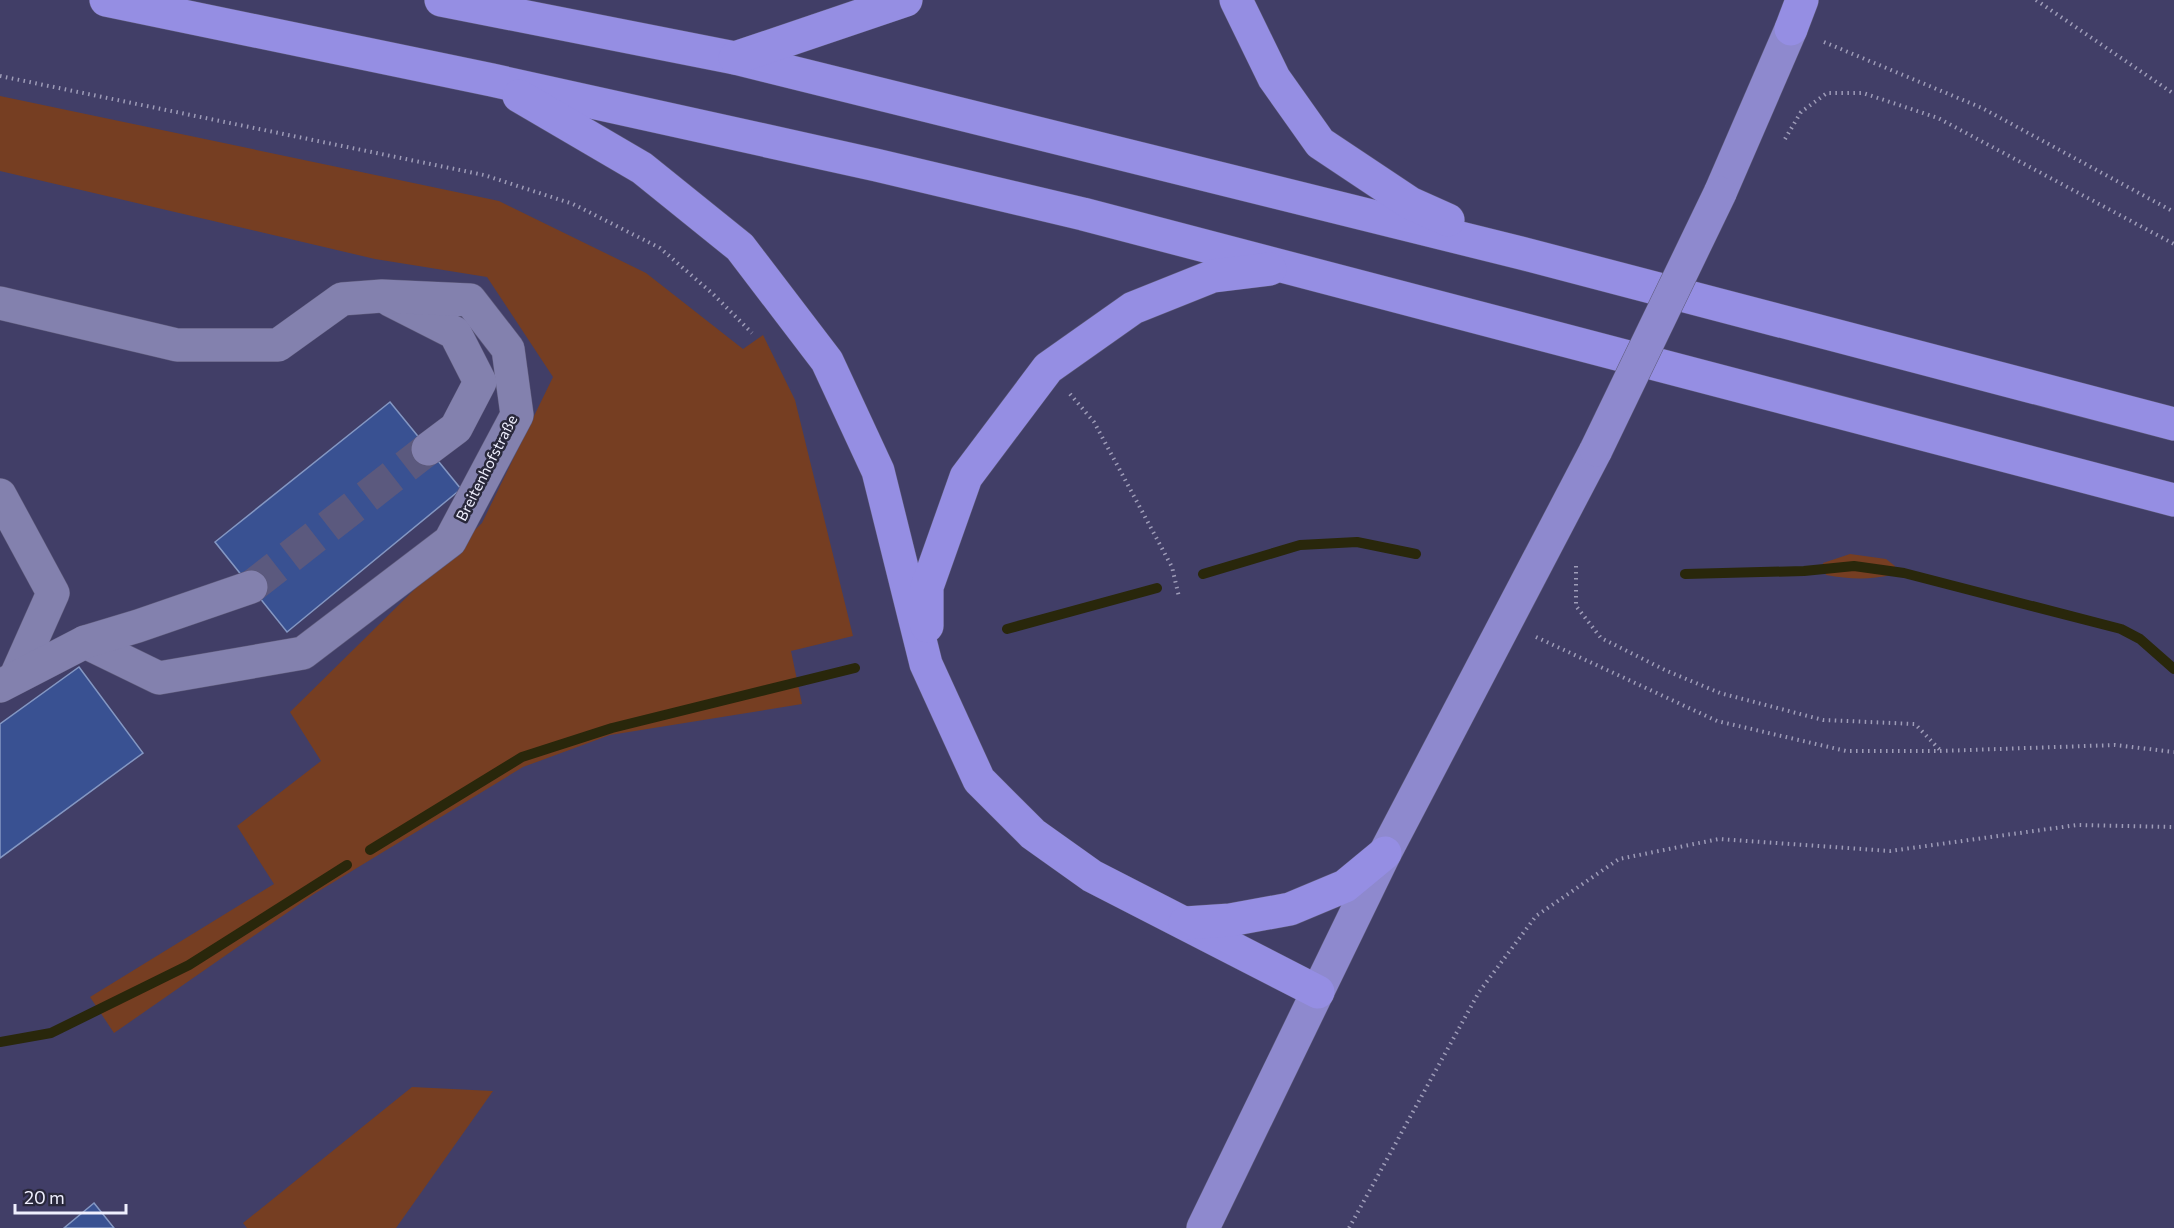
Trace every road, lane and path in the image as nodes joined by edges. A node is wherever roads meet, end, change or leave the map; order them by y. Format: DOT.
graph roads {
  1 [pos="106,0"];
  2 [pos="441,0"];
  3 [pos="906,0"];
  4 [pos="1236,0"];
  5 [pos="2036,0"];
  6 [pos="1796,14"];
  7 [pos="735,58"];
  8 [pos="0,76"];
  9 [pos="492,80"];
  10 [pos="2174,94"];
  11 [pos="1785,140"];
  12 [pos="2174,212"];
  13 [pos="2174,244"];
  14 [pos="1521,253"];
  15 [pos="1288,267"];
  16 [pos="382,296"];
  17 [pos="0,303"];
  18 [pos="752,333"];
  19 [pos="1094,422"];
  20 [pos="2174,424"];
  21 [pos="428,449"];
  22 [pos="0,495"];
  23 [pos="2174,500"];
  24 [pos="251,587"];
  25 [pos="1179,597"];
  26 [pos="1576,606"];
  27 [pos="1506,623"];
  28 [pos="85,642"];
  29 [pos="926,664"];
  30 [pos="8,681"];
  31 [pos="1940,751"];
  32 [pos="2174,752"];
  33 [pos="2174,827"];
  34 [pos="1385,853"];
  35 [pos="1183,923"];
  36 [pos="1317,992"];
  37 [pos="1203,1228"];
  38 [pos="1349,1228"];
  1 -- 9 [label="highway"];
  2 -- 7 [label="highway"];
  3 -- 7 [label="highway"];
  4 -- 14 [label="highway"];
  5 -- 10 [label="path"];
  6 -- 12 [label="path"];
  6 -- 27 [label="main road, bridge"];
  7 -- 14 [label="highway"];
  8 -- 18 [label="path"];
  9 -- 15 [label="highway"];
  9 -- 29 [label="highway"];
  11 -- 13 [label="path"];
  14 -- 20 [label="highway"];
  15 -- 23 [label="highway"];
  15 -- 29 [label="highway"];
  16 -- 17 [label="lane, Breitenhofstraße"];
  16 -- 21 [label="lane"];
  16 -- 28 [label="lane, Breitenhofstraße"];
  19 -- 25 [label="path"];
  22 -- 30 [label="lane"];
  24 -- 28 [label="lane"];
  26 -- 31 [label="path"];
  27 -- 31 [label="path"];
  27 -- 34 [label="main road"];
  28 -- 30 [label="lane"];
  29 -- 35 [label="highway"];
  31 -- 32 [label="path"];
  33 -- 38 [label="path"];
  34 -- 35 [label="highway"];
  34 -- 36 [label="main road"];
  35 -- 36 [label="highway"];
  36 -- 37 [label="main road"];
}
